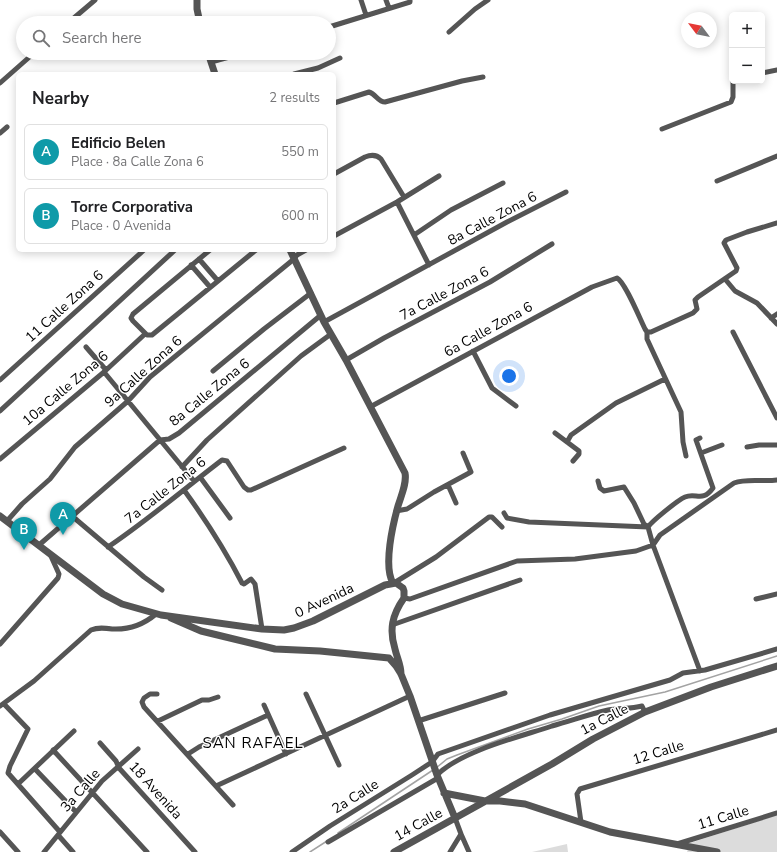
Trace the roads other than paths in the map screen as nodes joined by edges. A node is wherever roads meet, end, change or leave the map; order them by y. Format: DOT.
graph roads {
  1 [pos="95,0"];
  2 [pos="361,0"];
  3 [pos="386,0"];
  4 [pos="410,0"];
  5 [pos="488,0"];
  6 [pos="195,1"];
  7 [pos="389,8"];
  8 [pos="366,15"];
  9 [pos="76,16"];
  10 [pos="198,16"];
  11 [pos="336,25"];
  12 [pos="449,32"];
  13 [pos="340,58"];
  14 [pos="26,60"];
  15 [pos="218,60"];
  16 [pos="336,60"];
  17 [pos="336,60"];
  18 [pos="211,62"];
  19 [pos="777,70"];
  20 [pos="214,72"];
  21 [pos="302,72"];
  22 [pos="765,72"];
  23 [pos="483,77"];
  24 [pos="0,83"];
  25 [pos="733,84"];
  26 [pos="336,102"];
  27 [pos="7,127"];
  28 [pos="662,128"];
  29 [pos="0,133"];
  30 [pos="777,156"];
  31 [pos="336,173"];
  32 [pos="439,176"];
  33 [pos="717,181"];
  34 [pos="503,183"];
  35 [pos="566,192"];
  36 [pos="404,197"];
  37 [pos="397,202"];
  38 [pos="777,223"];
  39 [pos="336,235"];
  40 [pos="414,235"];
  41 [pos="552,244"];
  42 [pos="142,252"];
  43 [pos="173,252"];
  44 [pos="208,252"];
  45 [pos="254,252"];
  46 [pos="291,252"];
  47 [pos="302,252"];
  48 [pos="199,259"];
  49 [pos="294,259"];
  50 [pos="191,265"];
  51 [pos="429,265"];
  52 [pos="725,279"];
  53 [pos="218,281"];
  54 [pos="210,287"];
  55 [pos="311,293"];
  56 [pos="777,314"];
  57 [pos="322,318"];
  58 [pos="771,318"];
  59 [pos="777,324"];
  60 [pos="648,332"];
  61 [pos="733,332"];
  62 [pos="331,334"];
  63 [pos="147,335"];
  64 [pos="86,347"];
  65 [pos="473,351"];
  66 [pos="346,360"];
  67 [pos="105,371"];
  68 [pos="213,371"];
  69 [pos="665,379"];
  70 [pos="0,380"];
  71 [pos="128,401"];
  72 [pos="516,406"];
  73 [pos="370,407"];
  74 [pos="0,411"];
  75 [pos="777,418"];
  76 [pos="555,433"];
  77 [pos="700,438"];
  78 [pos="160,440"];
  79 [pos="567,442"];
  80 [pos="722,445"];
  81 [pos="777,445"];
  82 [pos="747,447"];
  83 [pos="344,448"];
  84 [pos="463,452"];
  85 [pos="701,453"];
  86 [pos="686,456"];
  87 [pos="0,459"];
  88 [pos="572,461"];
  89 [pos="182,467"];
  90 [pos="200,477"];
  91 [pos="777,480"];
  92 [pos="194,481"];
  93 [pos="598,481"];
  94 [pos="448,485"];
  95 [pos="184,490"];
  96 [pos="456,503"];
  97 [pos="396,511"];
  98 [pos="504,513"];
  99 [pos="0,516"];
  100 [pos="72,516"];
  101 [pos="230,518"];
  102 [pos="7,521"];
  103 [pos="502,527"];
  104 [pos="648,527"];
  105 [pos="39,545"];
  106 [pos="653,545"];
  107 [pos="108,547"];
  108 [pos="50,554"];
  109 [pos="520,580"];
  110 [pos="393,583"];
  111 [pos="162,590"];
  112 [pos="777,594"];
  113 [pos="404,598"];
  114 [pos="756,599"];
  115 [pos="159,615"];
  116 [pos="392,625"];
  117 [pos="262,629"];
  118 [pos="0,644"];
  119 [pos="777,649"];
  120 [pos="777,666"];
  121 [pos="700,670"];
  122 [pos="401,674"];
  123 [pos="505,693"];
  124 [pos="157,694"];
  125 [pos="306,694"];
  126 [pos="410,696"];
  127 [pos="218,697"];
  128 [pos="2,705"];
  129 [pos="264,705"];
  130 [pos="645,712"];
  131 [pos="268,715"];
  132 [pos="158,721"];
  133 [pos="418,721"];
  134 [pos="777,730"];
  135 [pos="74,731"];
  136 [pos="325,736"];
  137 [pos="100,743"];
  138 [pos="138,748"];
  139 [pos="53,750"];
  140 [pos="188,754"];
  141 [pos="286,754"];
  142 [pos="432,762"];
  143 [pos="339,765"];
  144 [pos="119,767"];
  145 [pos="35,769"];
  146 [pos="437,775"];
  147 [pos="18,784"];
  148 [pos="216,786"];
  149 [pos="444,793"];
  150 [pos="92,794"];
  151 [pos="485,801"];
  152 [pos="233,805"];
  153 [pos="76,812"];
  154 [pos="777,813"];
  155 [pos="455,818"];
  156 [pos="581,822"];
  157 [pos="0,832"];
  158 [pos="59,833"];
  159 [pos="461,834"];
  160 [pos="328,842"];
  161 [pos="676,844"];
  162 [pos="18,852"];
  163 [pos="44,852"];
  164 [pos="73,852"];
  165 [pos="147,852"];
  166 [pos="195,852"];
  167 [pos="292,852"];
  168 [pos="394,852"];
  169 [pos="450,852"];
  170 [pos="468,852"];
  171 [pos="717,852"];
  1 -- 9 [label="street"];
  2 -- 8 [label="street"];
  3 -- 7 [label="street"];
  4 -- 7 [label="street"];
  5 -- 12 [label="street"];
  6 -- 10 [label="street"];
  7 -- 8 [label="street"];
  8 -- 11 [label="street"];
  13 -- 16 [label="street"];
  14 -- 24 [label="street"];
  15 -- 18 [label="street"];
  17 -- 21 [label="street"];
  18 -- 20 [label="street"];
  19 -- 22 [label="street"];
  23 -- 26 [label="street"];
  25 -- 28 [label="street"];
  27 -- 29 [label="street"];
  30 -- 33 [label="street"];
  31 -- 36 [label="street"];
  32 -- 36 [label="street"];
  34 -- 40 [label="street"];
  35 -- 51 [label="street, 8a Calle Zona 6"];
  36 -- 37 [label="street"];
  37 -- 39 [label="street"];
  37 -- 40 [label="street"];
  38 -- 52 [label="street"];
  40 -- 51 [label="street"];
  41 -- 66 [label="street, 7a Calle Zona 6"];
  42 -- 70 [label="street, 11 Calle Zona 6"];
  43 -- 74 [label="street"];
  44 -- 48 [label="street"];
  45 -- 53 [label="street, 10a Calle Zona 6"];
  46 -- 49 [label="street"];
  47 -- 49 [label="street, 9a Calle Zona 6"];
  48 -- 50 [label="street"];
  48 -- 53 [label="street"];
  49 -- 55 [label="street"];
  49 -- 71 [label="street, 9a Calle Zona 6"];
  50 -- 54 [label="street"];
  50 -- 63 [label="street"];
  51 -- 57 [label="street, 8a Calle Zona 6"];
  52 -- 58 [label="street"];
  52 -- 60 [label="street"];
  53 -- 54 [label="street, 10a Calle Zona 6"];
  54 -- 63 [label="street, 10a Calle Zona 6"];
  55 -- 57 [label="street"];
  55 -- 68 [label="street"];
  56 -- 58 [label="street"];
  57 -- 62 [label="street"];
  57 -- 78 [label="street, 8a Calle Zona 6"];
  58 -- 59 [label="street"];
  60 -- 65 [label="street, 6a Calle Zona 6"];
  60 -- 69 [label="street"];
  61 -- 75 [label="street"];
  62 -- 66 [label="street"];
  62 -- 89 [label="street"];
  63 -- 67 [label="street, 10a Calle Zona 6"];
  64 -- 67 [label="street"];
  65 -- 72 [label="street"];
  65 -- 73 [label="street, 6a Calle Zona 6"];
  66 -- 73 [label="street"];
  67 -- 71 [label="street"];
  67 -- 87 [label="street, 10a Calle Zona 6"];
  69 -- 79 [label="street"];
  69 -- 86 [label="street"];
  71 -- 78 [label="street"];
  71 -- 102 [label="street, 9a Calle Zona 6"];
  73 -- 97 [label="street"];
  76 -- 79 [label="street"];
  77 -- 85 [label="street"];
  78 -- 89 [label="street"];
  78 -- 100 [label="street, 8a Calle Zona 6"];
  79 -- 88 [label="street"];
  80 -- 85 [label="street"];
  81 -- 82 [label="street"];
  83 -- 90 [label="street, 7a Calle Zona 6"];
  84 -- 94 [label="street"];
  85 -- 104 [label="street"];
  89 -- 92 [label="street"];
  90 -- 92 [label="street, 7a Calle Zona 6"];
  90 -- 101 [label="street"];
  91 -- 106 [label="street"];
  92 -- 95 [label="street, 7a Calle Zona 6"];
  93 -- 104 [label="street"];
  94 -- 96 [label="street"];
  94 -- 97 [label="street"];
  95 -- 107 [label="street, 7a Calle Zona 6"];
  95 -- 117 [label="street"];
  97 -- 110 [label="street"];
  98 -- 104 [label="street"];
  99 -- 102 [label="street, 0 Avenida"];
  100 -- 105 [label="street, 8a Calle Zona 6"];
  100 -- 107 [label="street"];
  102 -- 105 [label="street, 0 Avenida"];
  103 -- 110 [label="street"];
  104 -- 106 [label="street"];
  105 -- 108 [label="street, 0 Avenida"];
  106 -- 113 [label="street"];
  106 -- 121 [label="street"];
  107 -- 111 [label="street"];
  108 -- 115 [label="street, 0 Avenida"];
  108 -- 118 [label="street"];
  109 -- 116 [label="street"];
  110 -- 113 [label="street"];
  110 -- 117 [label="street, 0 Avenida"];
  112 -- 114 [label="street"];
  113 -- 116 [label="street, 0 Avenida"];
  115 -- 117 [label="street, 0 Avenida"];
  115 -- 122 [label="street, 0 Avenida"];
  115 -- 128 [label="street"];
  116 -- 122 [label="street, 0 Avenida"];
  119 -- 121 [label="street, 2a Calle"];
  120 -- 130 [label="street, 1a Calle"];
  121 -- 142 [label="street, 2a Calle"];
  122 -- 126 [label="street, 0 Avenida"];
  123 -- 133 [label="street"];
  124 -- 132 [label="street"];
  125 -- 136 [label="street"];
  126 -- 133 [label="street, 0 Avenida"];
  126 -- 136 [label="street"];
  127 -- 132 [label="street"];
  128 -- 147 [label="street"];
  129 -- 131 [label="street"];
  130 -- 146 [label="street"];
  130 -- 151 [label="street, 1a Calle"];
  131 -- 140 [label="street"];
  131 -- 141 [label="street"];
  132 -- 140 [label="street"];
  133 -- 142 [label="street, 0 Avenida"];
  134 -- 156 [label="street, 12 Calle"];
  135 -- 139 [label="street"];
  136 -- 141 [label="street"];
  136 -- 143 [label="street"];
  137 -- 144 [label="street, 18 Avenida"];
  138 -- 144 [label="street, 3a Calle"];
  139 -- 145 [label="street"];
  139 -- 150 [label="street"];
  140 -- 148 [label="street"];
  141 -- 148 [label="street"];
  142 -- 146 [label="street, 0 Avenida"];
  142 -- 167 [label="street, 2a Calle"];
  144 -- 150 [label="street, 3a Calle"];
  144 -- 166 [label="street, 18 Avenida"];
  145 -- 147 [label="street"];
  145 -- 153 [label="street"];
  146 -- 149 [label="street, 0 Avenida"];
  146 -- 160 [label="street"];
  147 -- 158 [label="street"];
  148 -- 152 [label="street"];
  149 -- 151 [label="street"];
  149 -- 155 [label="street, 0 Avenida"];
  150 -- 153 [label="street, 3a Calle"];
  150 -- 165 [label="street"];
  151 -- 155 [label="street, 1a Calle"];
  151 -- 156 [label="street"];
  153 -- 158 [label="street, 3a Calle"];
  154 -- 161 [label="street, 11 Calle"];
  155 -- 159 [label="street"];
  155 -- 168 [label="street, 14 Calle"];
  156 -- 161 [label="street"];
  157 -- 162 [label="street"];
  158 -- 163 [label="street, 3a Calle"];
  158 -- 164 [label="street"];
  159 -- 169 [label="street"];
  159 -- 170 [label="street"];
  161 -- 171 [label="street"];
}
